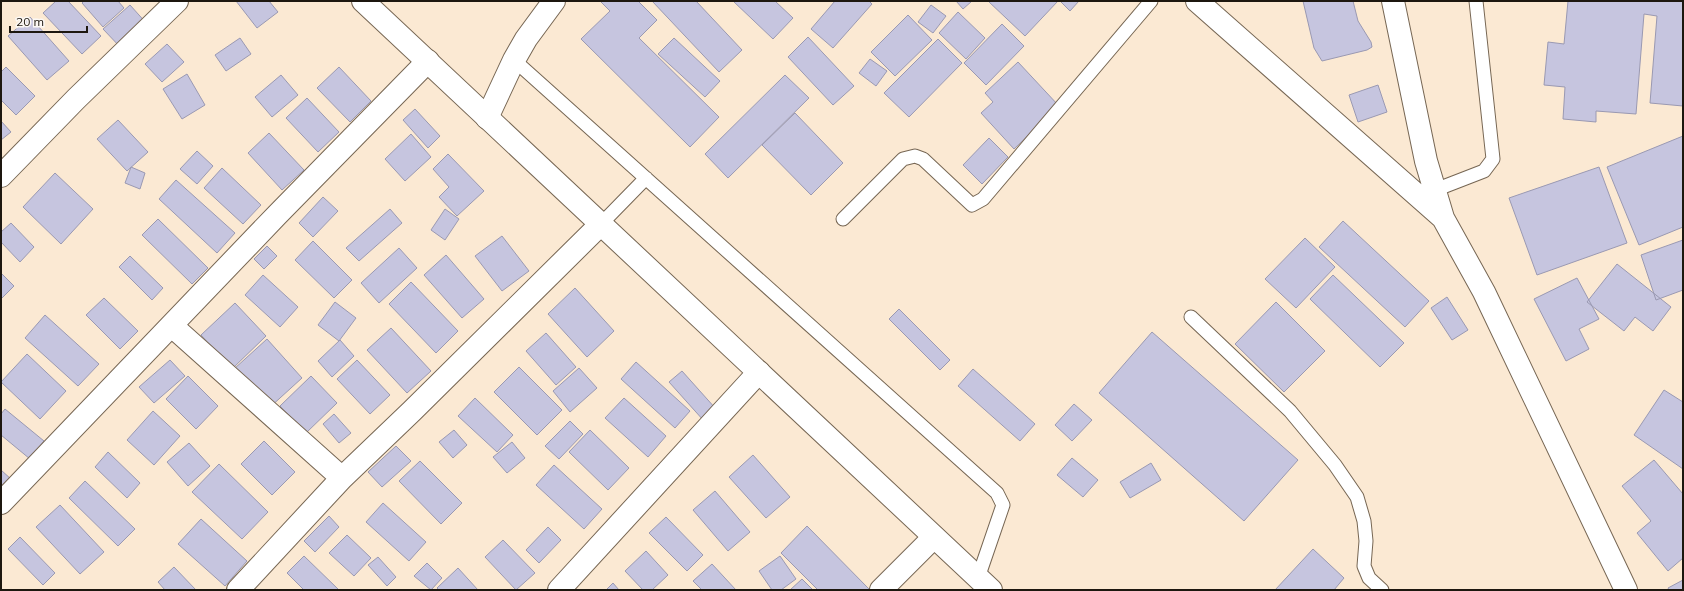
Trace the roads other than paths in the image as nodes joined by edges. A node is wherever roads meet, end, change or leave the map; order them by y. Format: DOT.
graph roads {
  1 [pos="177,1"];
  2 [pos="364,1"];
  3 [pos="554,1"];
  4 [pos="1151,1"];
  5 [pos="1197,1"];
  6 [pos="1393,1"];
  7 [pos="1476,1"];
  8 [pos="514,60"];
  9 [pos="428,61"];
  10 [pos="487,118"];
  11 [pos="1,176"];
  12 [pos="646,178"];
  13 [pos="1435,190"];
  14 [pos="1443,218"];
  15 [pos="843,219"];
  16 [pos="602,223"];
  17 [pos="1191,317"];
  18 [pos="172,326"];
  19 [pos="760,372"];
  20 [pos="342,478"];
  21 [pos="1,503"];
  22 [pos="934,537"];
  23 [pos="984,584"];
  24 [pos="238,590"];
  25 [pos="559,590"];
  26 [pos="881,590"];
  27 [pos="1382,590"];
  28 [pos="1626,590"];
  1 -- 11 [label="street"];
  2 -- 9 [label="street"];
  3 -- 8 [label="street"];
  4 -- 15 [label="lane"];
  5 -- 14 [label="street"];
  6 -- 13 [label="street"];
  7 -- 13 [label="lane"];
  8 -- 10 [label="street"];
  8 -- 12 [label="lane"];
  9 -- 10 [label="street"];
  9 -- 18 [label="street"];
  10 -- 16 [label="street"];
  12 -- 16 [label="lane"];
  12 -- 23 [label="lane"];
  13 -- 14 [label="street"];
  14 -- 28 [label="street"];
  16 -- 19 [label="street"];
  16 -- 20 [label="street"];
  17 -- 27 [label="lane"];
  18 -- 20 [label="street"];
  18 -- 21 [label="street"];
  19 -- 22 [label="street"];
  19 -- 25 [label="street"];
  20 -- 24 [label="street"];
  22 -- 23 [label="street"];
  22 -- 26 [label="street"];
}
